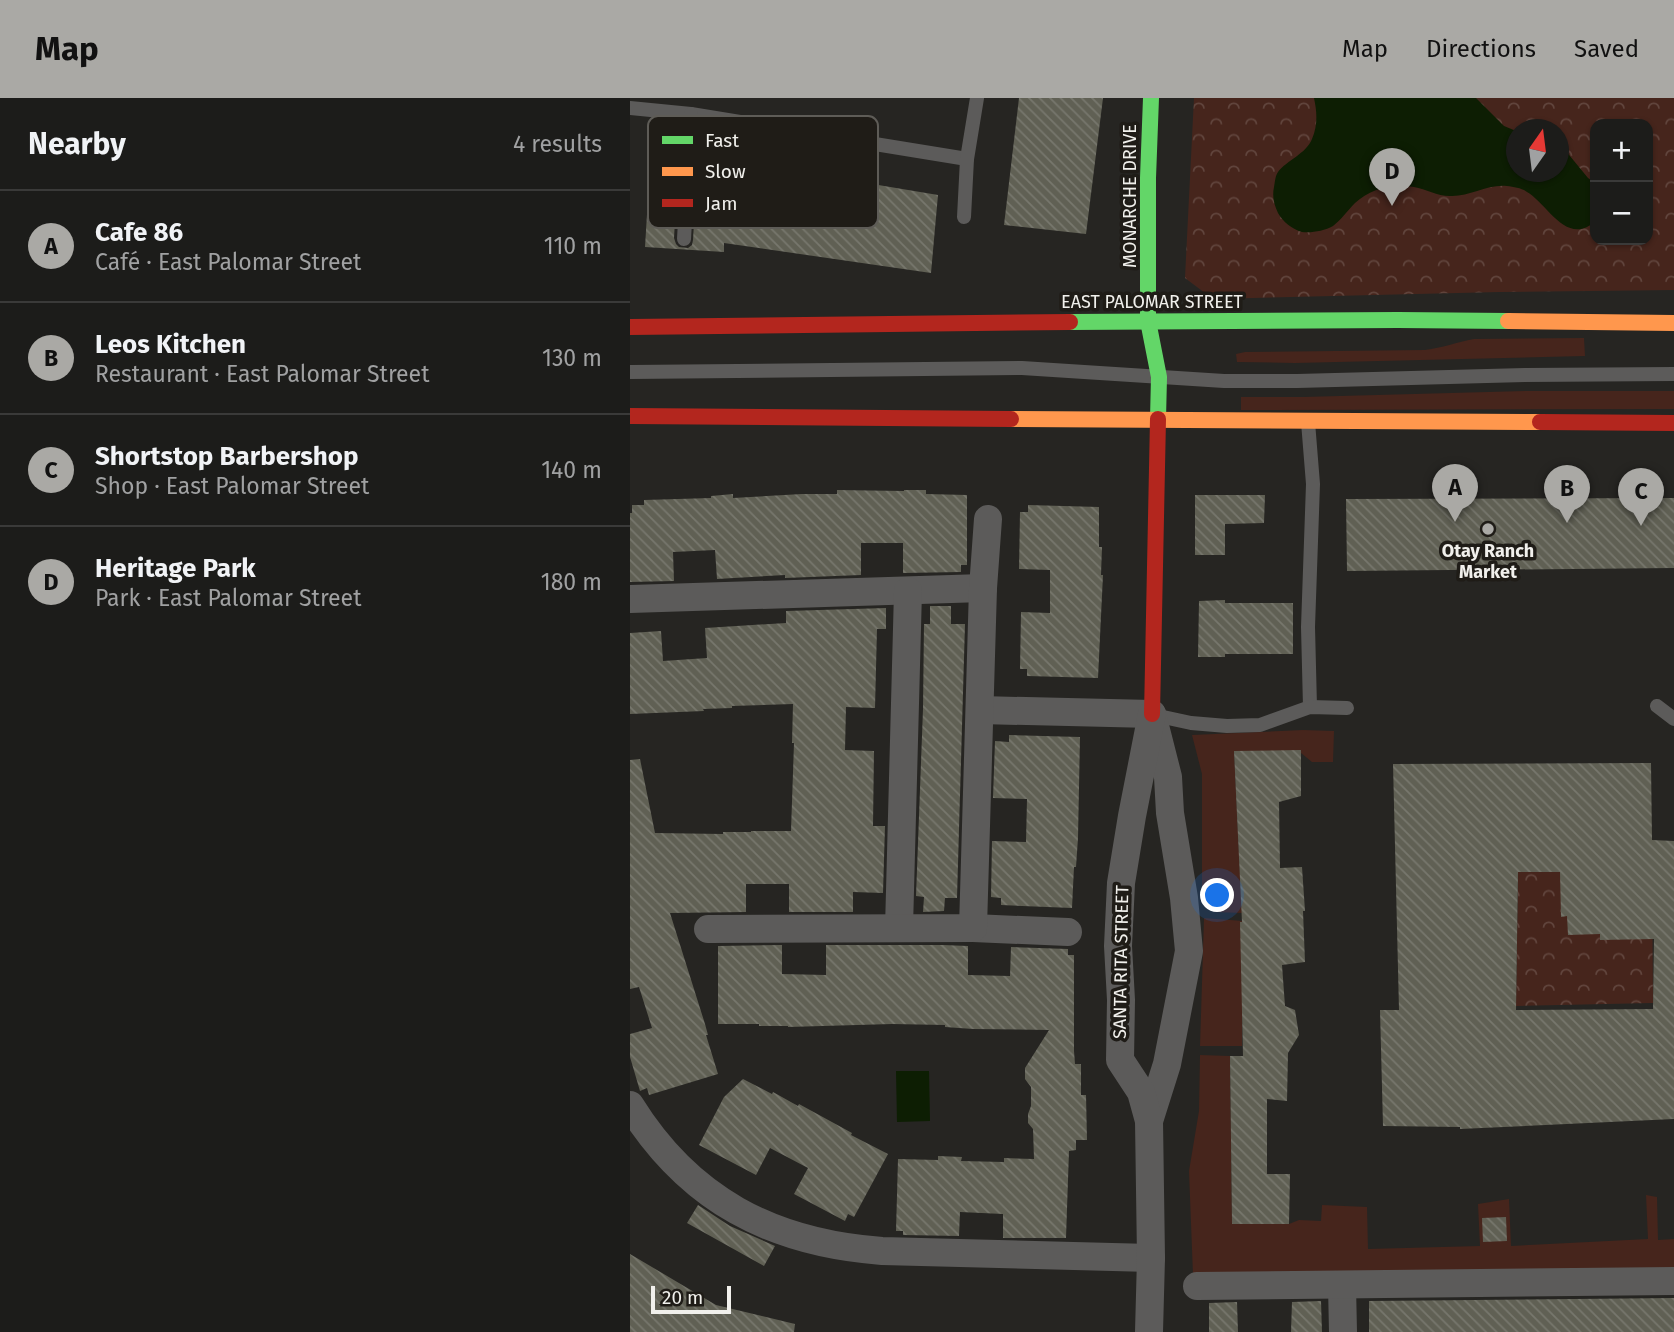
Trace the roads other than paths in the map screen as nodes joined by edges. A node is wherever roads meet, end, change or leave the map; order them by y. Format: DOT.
graph roads {
  1 [pos="977,98"];
  2 [pos="1151,98"];
  3 [pos="630,108"];
  4 [pos="691,114"];
  5 [pos="703,116"];
  6 [pos="878,144"];
  7 [pos="967,159"];
  8 [pos="964,217"];
  9 [pos="685,228"];
  10 [pos="684,239"];
  11 [pos="1148,321"];
  12 [pos="1674,323"];
  13 [pos="630,327"];
  14 [pos="630,372"];
  15 [pos="1674,374"];
  16 [pos="1159,377"];
  17 [pos="630,416"];
  18 [pos="1159,420"];
  19 [pos="1308,421"];
  20 [pos="1674,423"];
  21 [pos="988,519"];
  22 [pos="984,588"];
  23 [pos="908,591"];
  24 [pos="630,599"];
  25 [pos="1657,706"];
  26 [pos="1310,708"];
  27 [pos="1347,708"];
  28 [pos="981,710"];
  29 [pos="1152,714"];
  30 [pos="1674,719"];
  31 [pos="899,928"];
  32 [pos="973,928"];
  33 [pos="708,929"];
  34 [pos="1068,932"];
  35 [pos="630,1105"];
  36 [pos="1149,1121"];
  37 [pos="1150,1258"];
  38 [pos="1674,1281"];
  39 [pos="1342,1285"];
  40 [pos="1197,1286"];
  41 [pos="1149,1332"];
  42 [pos="1343,1332"];
  1 -- 7 [label="lane"];
  2 -- 11 [label="main road, MONARCHE DRIVE"];
  3 -- 4 [label="lane"];
  4 -- 5 [label="lane"];
  6 -- 7 [label="lane"];
  7 -- 8 [label="lane"];
  9 -- 10 [label="lane"];
  11 -- 12 [label="main road, EAST PALOMAR STREET"];
  11 -- 13 [label="main road, EAST PALOMAR STREET"];
  11 -- 16 [label="main road, MONARCHE DRIVE"];
  14 -- 16 [label="lane"];
  15 -- 16 [label="lane"];
  16 -- 18 [label="main road, MONARCHE DRIVE"];
  17 -- 18 [label="main road"];
  18 -- 19 [label="main road"];
  18 -- 29 [label="main road, SANTA RITA STREET"];
  19 -- 20 [label="main road"];
  19 -- 26 [label="lane"];
  21 -- 22 [label="street"];
  22 -- 23 [label="street"];
  22 -- 28 [label="street"];
  23 -- 24 [label="street"];
  23 -- 31 [label="street"];
  25 -- 30 [label="lane"];
  26 -- 27 [label="lane"];
  26 -- 29 [label="lane"];
  28 -- 29 [label="street"];
  28 -- 32 [label="street"];
  29 -- 36 [label="street, SANTA RITA STREET"];
  29 -- 36 [label="street, SANTA RITA STREET"];
  31 -- 32 [label="street"];
  31 -- 33 [label="street"];
  32 -- 34 [label="street"];
  35 -- 37 [label="street"];
  36 -- 37 [label="street, SANTA RITA STREET"];
  37 -- 41 [label="street, SANTA RITA STREET"];
  38 -- 39 [label="street"];
  39 -- 40 [label="street"];
  39 -- 42 [label="street"];
}
